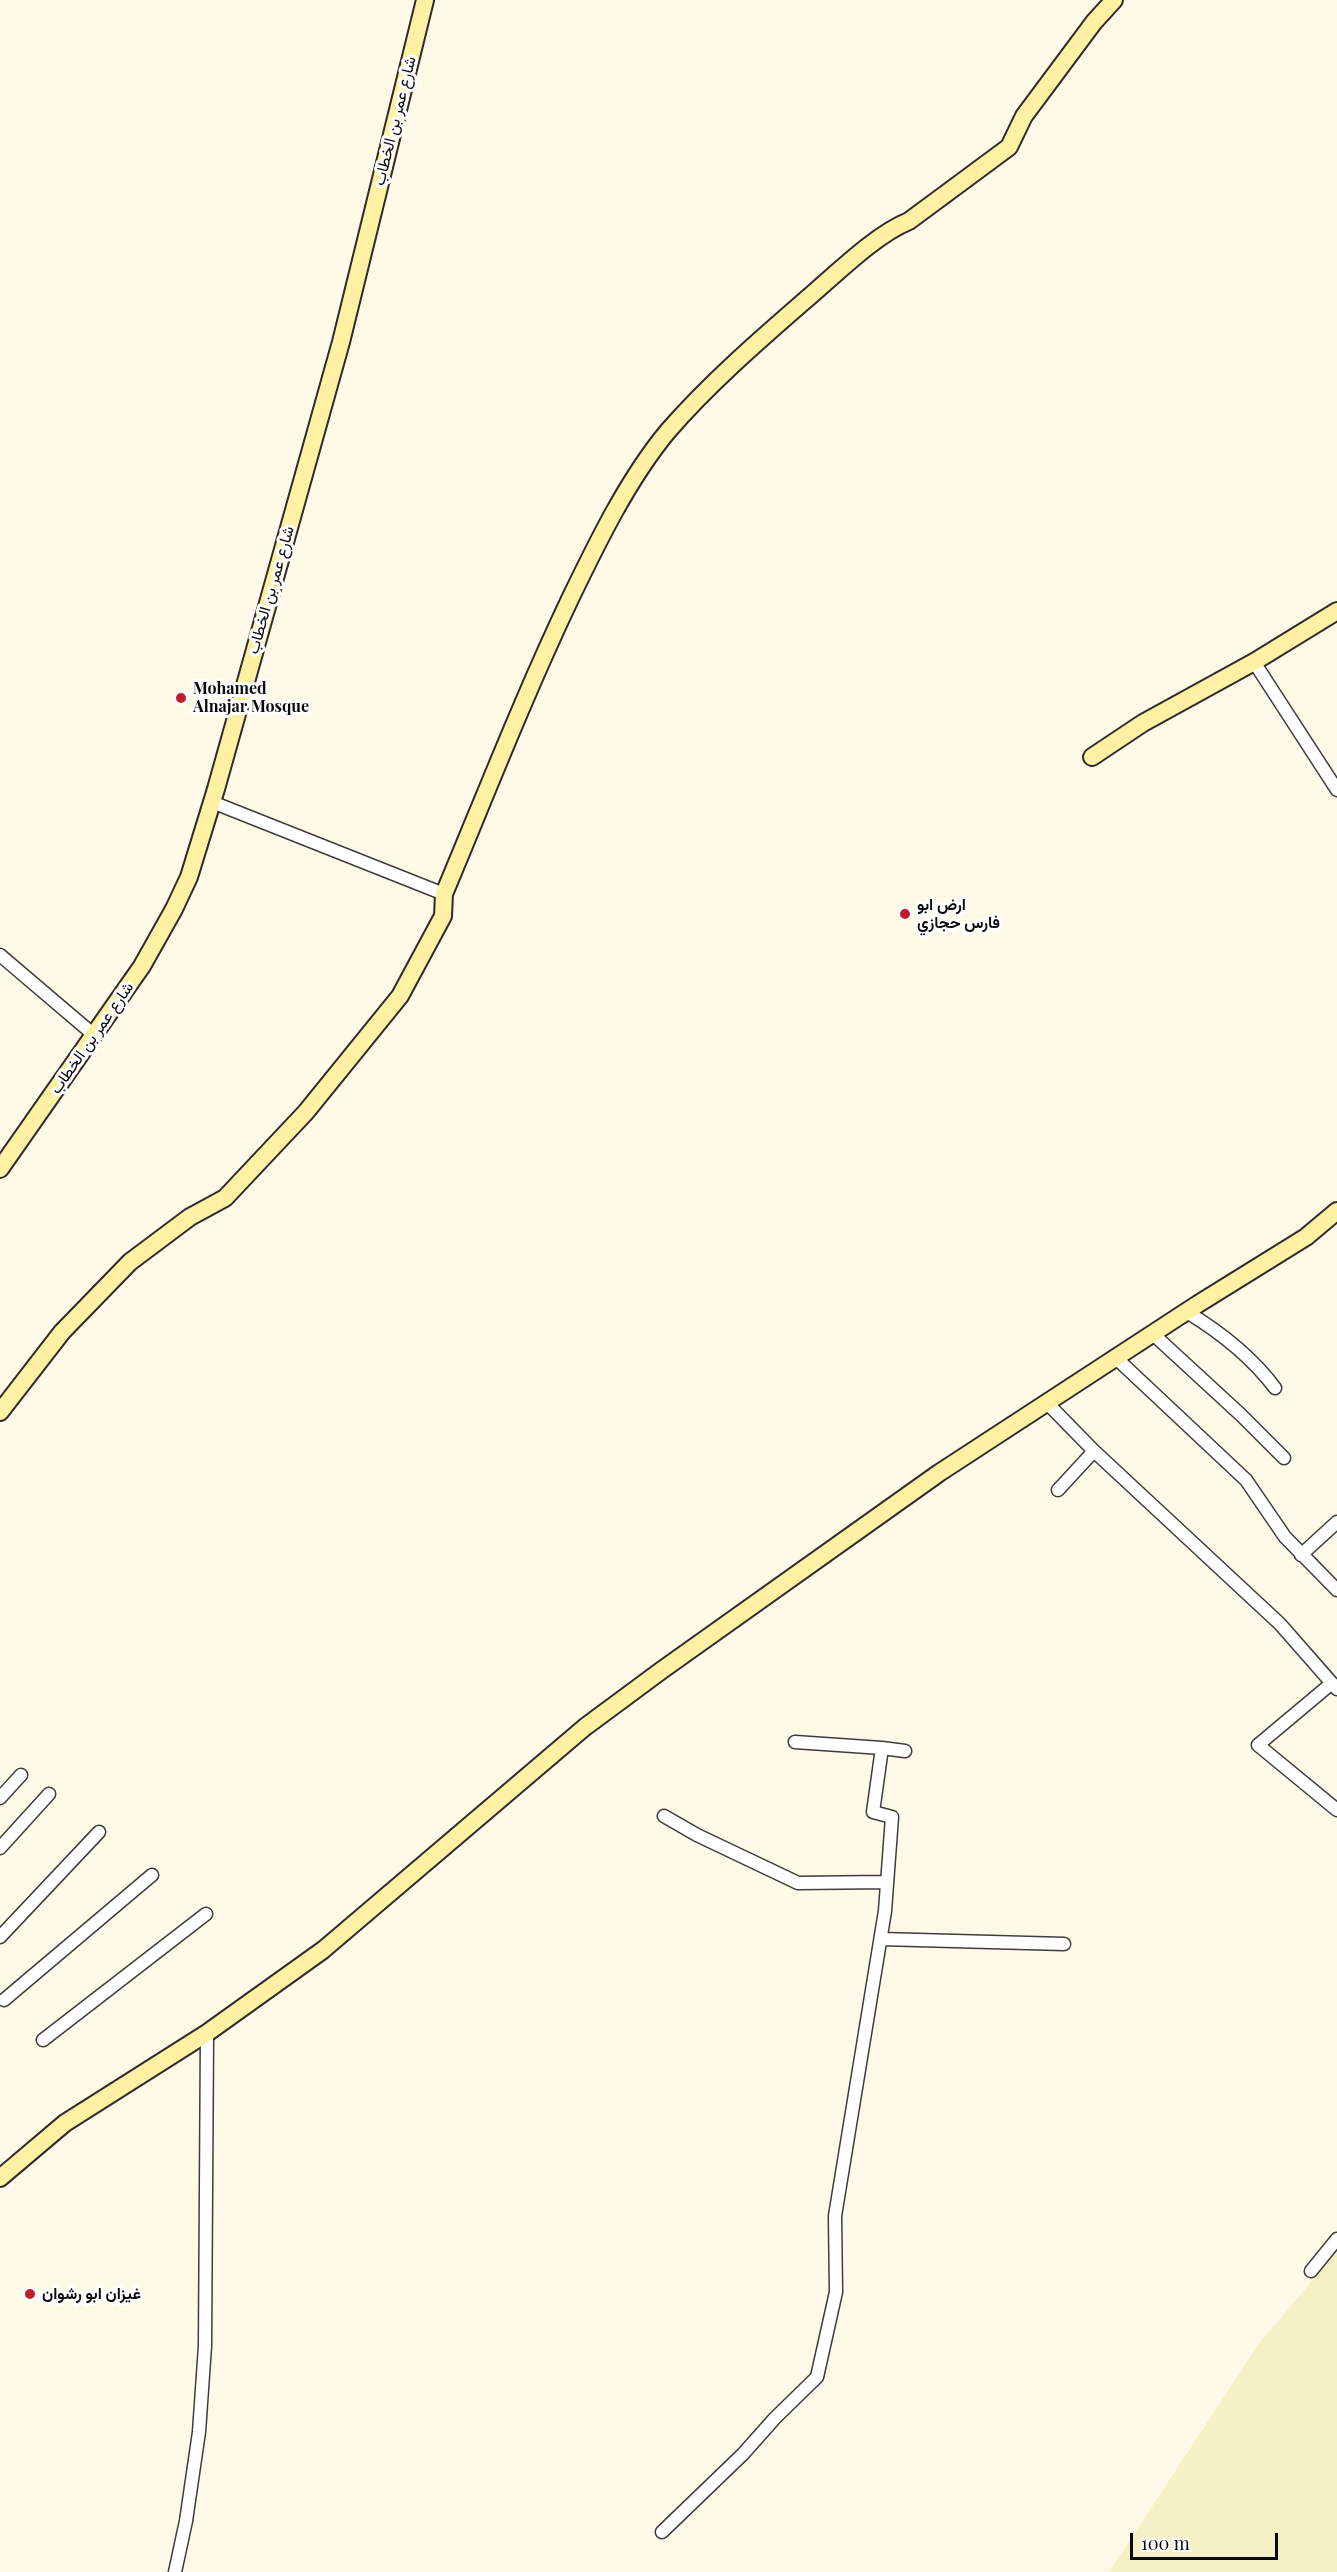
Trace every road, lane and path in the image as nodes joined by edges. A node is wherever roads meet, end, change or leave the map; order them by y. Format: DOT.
graph roads {
  1 [pos="426,0"];
  2 [pos="1114,0"];
  3 [pos="1337,611"];
  4 [pos="1254,662"];
  5 [pos="1092,757"];
  6 [pos="1337,790"];
  7 [pos="212,801"];
  8 [pos="444,894"];
  9 [pos="0,955"];
  10 [pos="94,1035"];
  11 [pos="0,1169"];
  12 [pos="1337,1211"];
  13 [pos="1186,1312"];
  14 [pos="1153,1334"];
  15 [pos="1116,1358"];
  16 [pos="1275,1388"];
  17 [pos="1048,1404"];
  18 [pos="0,1412"];
  19 [pos="1094,1451"];
  20 [pos="1284,1458"];
  21 [pos="1058,1490"];
  22 [pos="1337,1522"];
  23 [pos="1301,1555"];
  24 [pos="1337,1590"];
  25 [pos="1335,1686"];
  26 [pos="795,1742"];
  27 [pos="882,1748"];
  28 [pos="905,1751"];
  29 [pos="21,1775"];
  30 [pos="49,1794"];
  31 [pos="0,1798"];
  32 [pos="1337,1810"];
  33 [pos="664,1816"];
  34 [pos="99,1832"];
  35 [pos="0,1848"];
  36 [pos="153,1875"];
  37 [pos="886,1882"];
  38 [pos="206,1914"];
  39 [pos="0,1937"];
  40 [pos="881,1939"];
  41 [pos="1064,1944"];
  42 [pos="4,2000"];
  43 [pos="207,2033"];
  44 [pos="43,2040"];
  45 [pos="0,2178"];
  46 [pos="1337,2239"];
  47 [pos="1311,2271"];
  48 [pos="662,2532"];
  49 [pos="176,2572"];
  1 -- 7 [label="street, شارع عمر بن الخطاب"];
  2 -- 8 [label="street"];
  3 -- 4 [label="street"];
  4 -- 5 [label="street"];
  4 -- 6 [label="street"];
  7 -- 8 [label="street"];
  7 -- 10 [label="street, شارع عمر بن الخطاب"];
  8 -- 18 [label="street"];
  9 -- 10 [label="street"];
  10 -- 11 [label="street, شارع عمر بن الخطاب"];
  12 -- 13 [label="street"];
  13 -- 14 [label="street"];
  13 -- 16 [label="street"];
  14 -- 15 [label="street"];
  14 -- 20 [label="street"];
  15 -- 17 [label="street"];
  15 -- 23 [label="street"];
  17 -- 19 [label="street"];
  17 -- 43 [label="street"];
  19 -- 21 [label="street"];
  19 -- 25 [label="street"];
  22 -- 23 [label="street"];
  23 -- 24 [label="street"];
  25 -- 32 [label="street"];
  26 -- 27 [label="street"];
  27 -- 28 [label="street"];
  27 -- 37 [label="street"];
  29 -- 31 [label="street"];
  30 -- 35 [label="street"];
  33 -- 37 [label="street"];
  34 -- 39 [label="street"];
  36 -- 42 [label="street"];
  37 -- 40 [label="street"];
  38 -- 44 [label="street"];
  40 -- 41 [label="street"];
  40 -- 48 [label="street"];
  43 -- 45 [label="street"];
  43 -- 49 [label="street"];
  46 -- 47 [label="street"];
}
